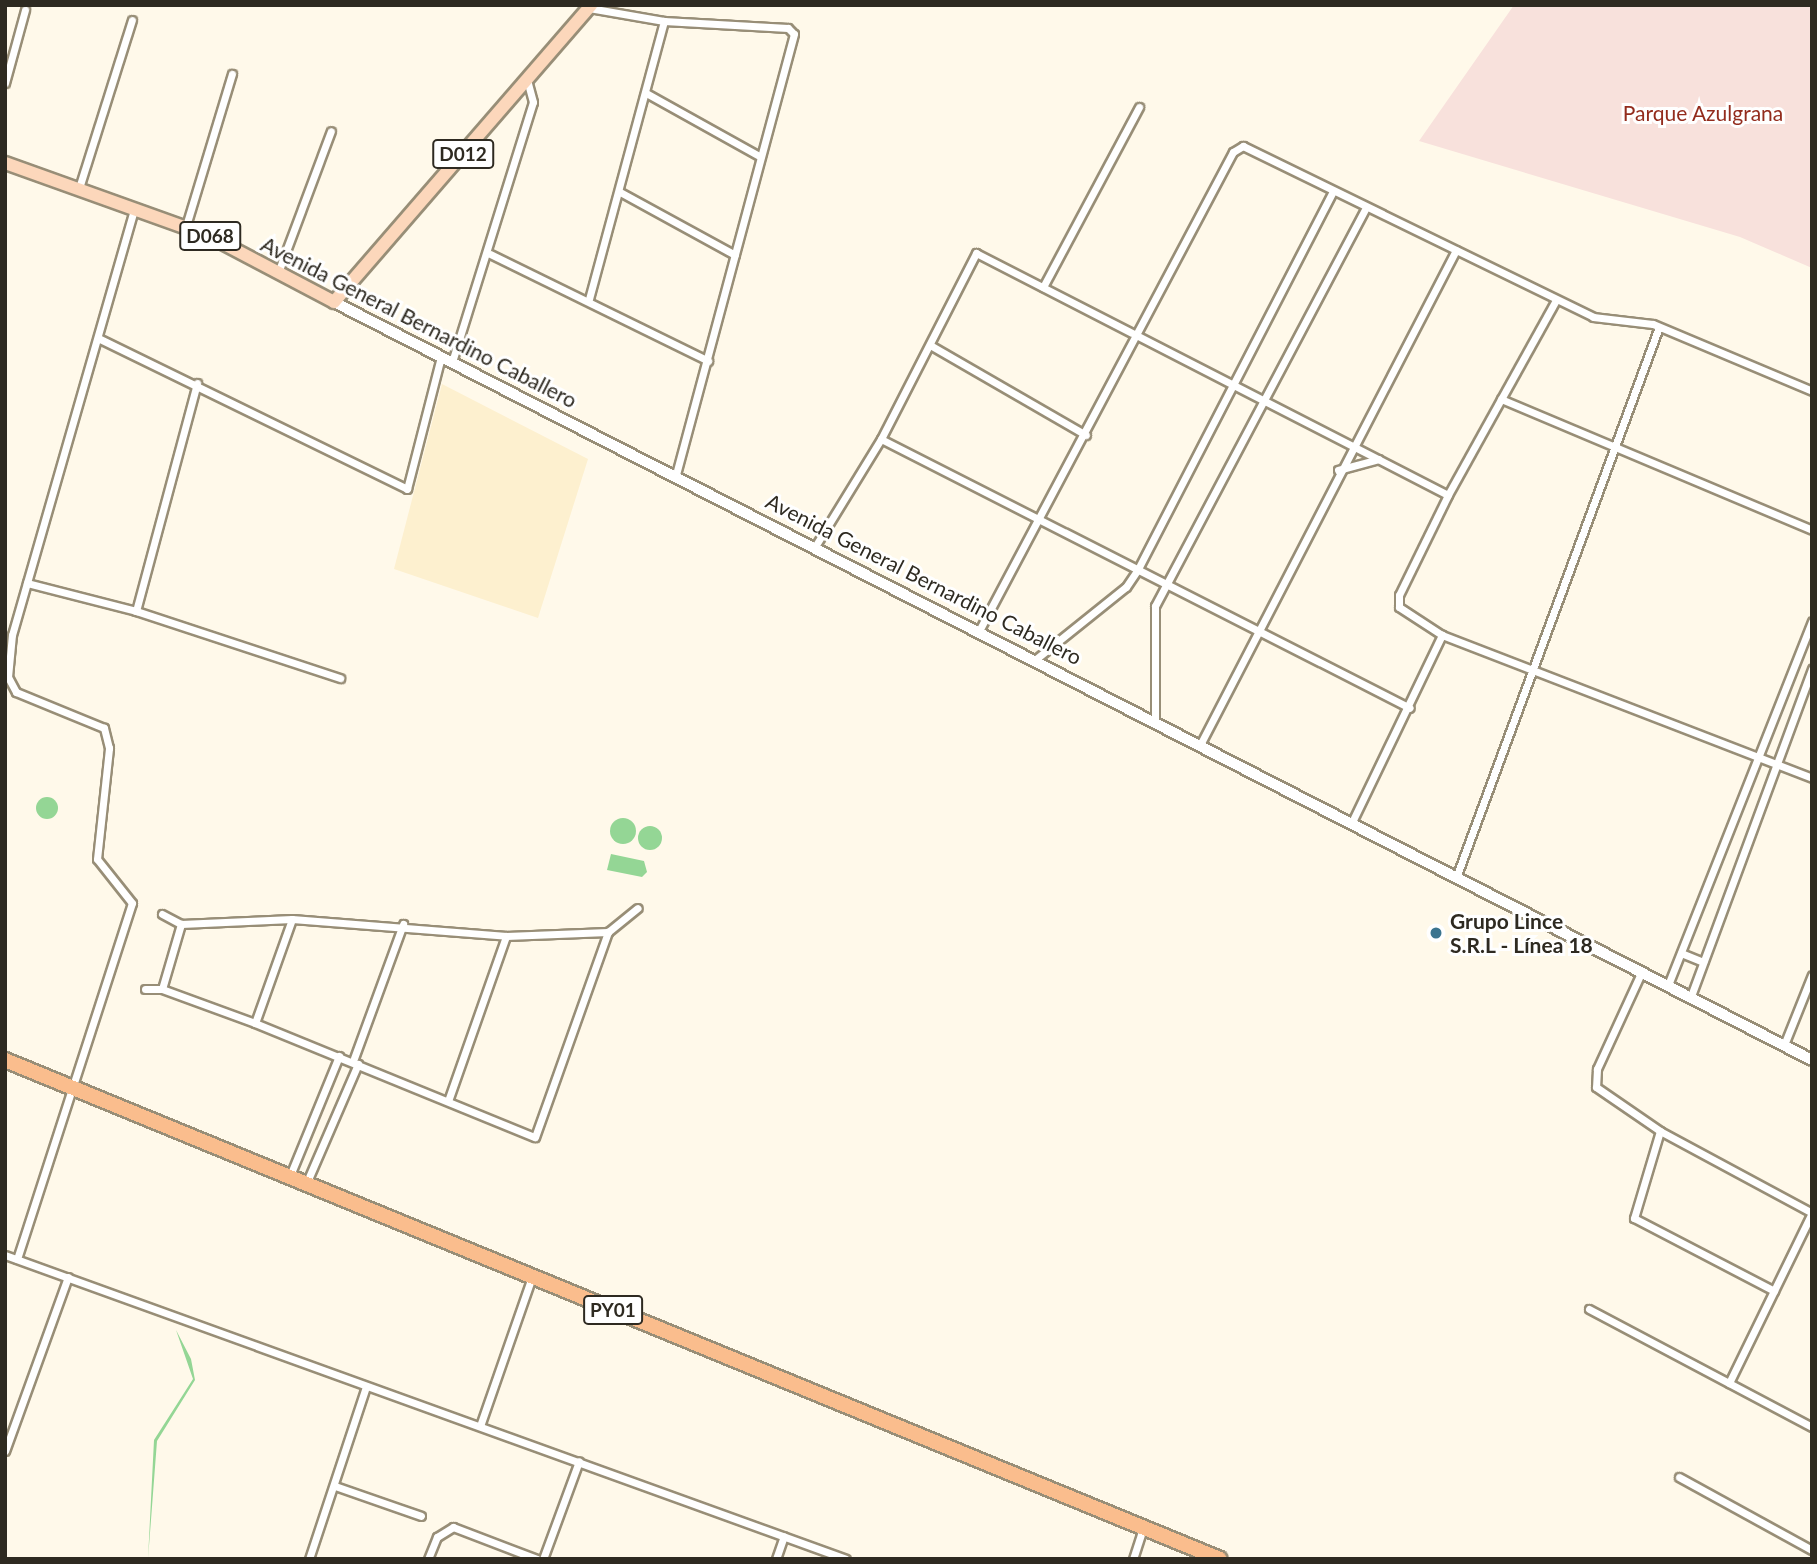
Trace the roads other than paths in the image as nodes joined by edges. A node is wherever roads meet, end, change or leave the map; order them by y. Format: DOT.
graph roads {
  1 [pos="590,7"];
  2 [pos="25,10"];
  3 [pos="132,20"];
  4 [pos="664,21"];
  5 [pos="232,74"];
  6 [pos="527,80"];
  7 [pos="5,83"];
  8 [pos="646,93"];
  9 [pos="1139,107"];
  10 [pos="331,131"];
  11 [pos="759,156"];
  12 [pos="5,163"];
  13 [pos="79,188"];
  14 [pos="1333,191"];
  15 [pos="620,192"];
  16 [pos="1366,207"];
  17 [pos="134,208"];
  18 [pos="186,226"];
  19 [pos="1456,250"];
  20 [pos="490,254"];
  21 [pos="735,255"];
  22 [pos="279,270"];
  23 [pos="1043,287"];
  24 [pos="589,299"];
  25 [pos="1556,300"];
  26 [pos="334,302"];
  27 [pos="1659,327"];
  28 [pos="1138,336"];
  29 [pos="98,338"];
  30 [pos="930,345"];
  31 [pos="447,359"];
  32 [pos="708,361"];
  33 [pos="197,383"];
  34 [pos="1232,384"];
  35 [pos="1812,391"];
  36 [pos="1501,399"];
  37 [pos="1263,401"];
  38 [pos="1086,435"];
  39 [pos="881,439"];
  40 [pos="1350,444"];
  41 [pos="1616,447"];
  42 [pos="1379,459"];
  43 [pos="1338,470"];
  44 [pos="676,473"];
  45 [pos="1448,495"];
  46 [pos="1042,522"];
  47 [pos="1812,530"];
  48 [pos="816,545"];
  49 [pos="1138,569"];
  50 [pos="27,583"];
  51 [pos="1166,583"];
  52 [pos="136,611"];
  53 [pos="1812,622"];
  54 [pos="980,629"];
  55 [pos="9,634"];
  56 [pos="1261,634"];
  57 [pos="1442,635"];
  58 [pos="1036,659"];
  59 [pos="1537,668"];
  60 [pos="1812,669"];
  61 [pos="340,678"];
  62 [pos="1410,708"];
  63 [pos="1155,720"];
  64 [pos="1201,743"];
  65 [pos="1760,756"];
  66 [pos="1776,761"];
  67 [pos="1812,778"];
  68 [pos="1352,822"];
  69 [pos="1457,875"];
  70 [pos="638,908"];
  71 [pos="162,914"];
  72 [pos="292,919"];
  73 [pos="181,924"];
  74 [pos="403,924"];
  75 [pos="608,932"];
  76 [pos="506,936"];
  77 [pos="1681,953"];
  78 [pos="1703,962"];
  79 [pos="1642,971"];
  80 [pos="1812,975"];
  81 [pos="1668,985"];
  82 [pos="145,989"];
  83 [pos="162,989"];
  84 [pos="1690,996"];
  85 [pos="255,1023"];
  86 [pos="1784,1045"];
  87 [pos="339,1056"];
  88 [pos="5,1060"];
  89 [pos="1812,1060"];
  90 [pos="356,1063"];
  91 [pos="76,1091"];
  92 [pos="447,1101"];
  93 [pos="1660,1131"];
  94 [pos="289,1178"];
  95 [pos="306,1185"];
  96 [pos="1812,1213"];
  97 [pos="5,1255"];
  98 [pos="17,1259"];
  99 [pos="68,1277"];
  100 [pos="532,1277"];
  101 [pos="1774,1291"];
  102 [pos="1589,1309"];
  103 [pos="1729,1383"];
  104 [pos="366,1387"];
  105 [pos="480,1426"];
  106 [pos="1812,1427"];
  107 [pos="5,1451"];
  108 [pos="579,1461"];
  109 [pos="1679,1477"];
  110 [pos="335,1486"];
  111 [pos="421,1516"];
  112 [pos="1144,1526"];
  113 [pos="784,1536"];
  114 [pos="1812,1550"];
  115 [pos="309,1559"];
  116 [pos="428,1559"];
  117 [pos="537,1559"];
  118 [pos="544,1559"];
  119 [pos="776,1559"];
  120 [pos="846,1559"];
  121 [pos="1133,1559"];
  122 [pos="1220,1559"];
  1 -- 4 [label="street"];
  1 -- 6 [label="main road, D012"];
  2 -- 7 [label="street"];
  3 -- 13 [label="street"];
  4 -- 8 [label="street"];
  4 -- 11 [label="street"];
  5 -- 18 [label="street"];
  6 -- 20 [label="street"];
  6 -- 26 [label="main road, D012"];
  8 -- 11 [label="street"];
  8 -- 15 [label="street"];
  9 -- 23 [label="street"];
  10 -- 22 [label="street"];
  11 -- 21 [label="street"];
  12 -- 13 [label="main road, Avenida General Bernardino Caballero / D068"];
  13 -- 17 [label="main road, Avenida General Bernardino Caballero / D068"];
  14 -- 16 [label="street"];
  14 -- 28 [label="street"];
  14 -- 34 [label="street"];
  15 -- 21 [label="street"];
  15 -- 24 [label="street"];
  16 -- 19 [label="street"];
  16 -- 37 [label="street"];
  17 -- 18 [label="main road, Avenida General Bernardino Caballero / D068"];
  17 -- 29 [label="street"];
  18 -- 22 [label="main road, Avenida General Bernardino Caballero / D068"];
  19 -- 25 [label="street"];
  19 -- 40 [label="street"];
  20 -- 24 [label="street"];
  20 -- 31 [label="street"];
  21 -- 32 [label="street"];
  22 -- 26 [label="main road, Avenida General Bernardino Caballero / D068"];
  23 -- 28 [label="street"];
  23 -- 30 [label="street"];
  24 -- 32 [label="street"];
  25 -- 27 [label="street"];
  25 -- 36 [label="street"];
  26 -- 31 [label="main road, Avenida General Bernardino Caballero / D068"];
  27 -- 35 [label="street"];
  27 -- 41 [label="street"];
  28 -- 34 [label="street"];
  28 -- 38 [label="street"];
  29 -- 33 [label="street"];
  29 -- 50 [label="street"];
  30 -- 38 [label="street"];
  30 -- 39 [label="street"];
  31 -- 33 [label="street"];
  31 -- 44 [label="main road, Avenida General Bernardino Caballero / D068"];
  32 -- 44 [label="street"];
  33 -- 52 [label="street"];
  34 -- 37 [label="street"];
  34 -- 49 [label="street"];
  36 -- 41 [label="street"];
  36 -- 45 [label="street"];
  37 -- 40 [label="street"];
  37 -- 51 [label="street"];
  38 -- 46 [label="street"];
  39 -- 46 [label="street"];
  39 -- 48 [label="street"];
  40 -- 42 [label="street"];
  40 -- 43 [label="street"];
  41 -- 47 [label="street"];
  41 -- 59 [label="street"];
  42 -- 43 [label="street"];
  42 -- 45 [label="street"];
  43 -- 56 [label="street"];
  44 -- 48 [label="main road, Avenida General Bernardino Caballero / D068"];
  45 -- 57 [label="street"];
  46 -- 49 [label="street"];
  46 -- 54 [label="street"];
  48 -- 54 [label="main road, Avenida General Bernardino Caballero / D068"];
  49 -- 51 [label="street"];
  49 -- 58 [label="street"];
  50 -- 52 [label="street"];
  50 -- 55 [label="street"];
  51 -- 56 [label="street"];
  51 -- 63 [label="street"];
  52 -- 61 [label="street"];
  53 -- 65 [label="street"];
  54 -- 58 [label="main road, Avenida General Bernardino Caballero / D068"];
  55 -- 91 [label="street"];
  56 -- 62 [label="street"];
  56 -- 64 [label="street"];
  57 -- 59 [label="street"];
  57 -- 62 [label="street"];
  58 -- 63 [label="main road, Avenida General Bernardino Caballero / D068"];
  59 -- 65 [label="street"];
  59 -- 69 [label="street"];
  60 -- 66 [label="street"];
  62 -- 68 [label="street"];
  63 -- 64 [label="main road, Avenida General Bernardino Caballero / D068"];
  64 -- 68 [label="main road, Avenida General Bernardino Caballero / D068"];
  65 -- 66 [label="street"];
  65 -- 77 [label="street"];
  66 -- 67 [label="street"];
  66 -- 78 [label="street"];
  68 -- 69 [label="main road, Avenida General Bernardino Caballero / D068"];
  69 -- 79 [label="main road, Avenida General Bernardino Caballero / D068"];
  70 -- 75 [label="street"];
  71 -- 73 [label="street"];
  72 -- 73 [label="street"];
  72 -- 74 [label="street"];
  72 -- 85 [label="street"];
  73 -- 83 [label="street"];
  74 -- 76 [label="street"];
  74 -- 90 [label="street"];
  75 -- 76 [label="street"];
  75 -- 92 [label="street"];
  76 -- 92 [label="street"];
  77 -- 78 [label="street"];
  77 -- 81 [label="street"];
  78 -- 84 [label="street"];
  79 -- 81 [label="main road, Avenida General Bernardino Caballero / D068"];
  79 -- 93 [label="street"];
  80 -- 86 [label="street"];
  81 -- 84 [label="main road, Avenida General Bernardino Caballero / D068"];
  82 -- 83 [label="street"];
  83 -- 85 [label="street"];
  84 -- 86 [label="main road, Avenida General Bernardino Caballero / D068"];
  85 -- 87 [label="street"];
  86 -- 89 [label="main road, Avenida General Bernardino Caballero / D068"];
  87 -- 90 [label="street"];
  87 -- 94 [label="street"];
  88 -- 91 [label="highway, PY01"];
  90 -- 92 [label="street"];
  90 -- 95 [label="street"];
  91 -- 94 [label="highway, PY01"];
  91 -- 98 [label="street"];
  93 -- 96 [label="street"];
  93 -- 101 [label="street"];
  94 -- 95 [label="highway, PY01"];
  95 -- 100 [label="highway, PY01"];
  96 -- 101 [label="street"];
  97 -- 98 [label="street"];
  98 -- 99 [label="street"];
  99 -- 104 [label="street"];
  99 -- 107 [label="street"];
  100 -- 105 [label="street"];
  100 -- 112 [label="highway, PY01"];
  101 -- 103 [label="street"];
  102 -- 103 [label="street"];
  103 -- 106 [label="street"];
  104 -- 105 [label="street"];
  104 -- 110 [label="street"];
  105 -- 108 [label="street"];
  108 -- 113 [label="street"];
  108 -- 118 [label="street"];
  109 -- 114 [label="street"];
  110 -- 111 [label="street"];
  110 -- 115 [label="street"];
  112 -- 121 [label="street"];
  112 -- 122 [label="highway, PY01"];
  113 -- 119 [label="street"];
  113 -- 120 [label="street"];
  116 -- 117 [label="street"];
}
